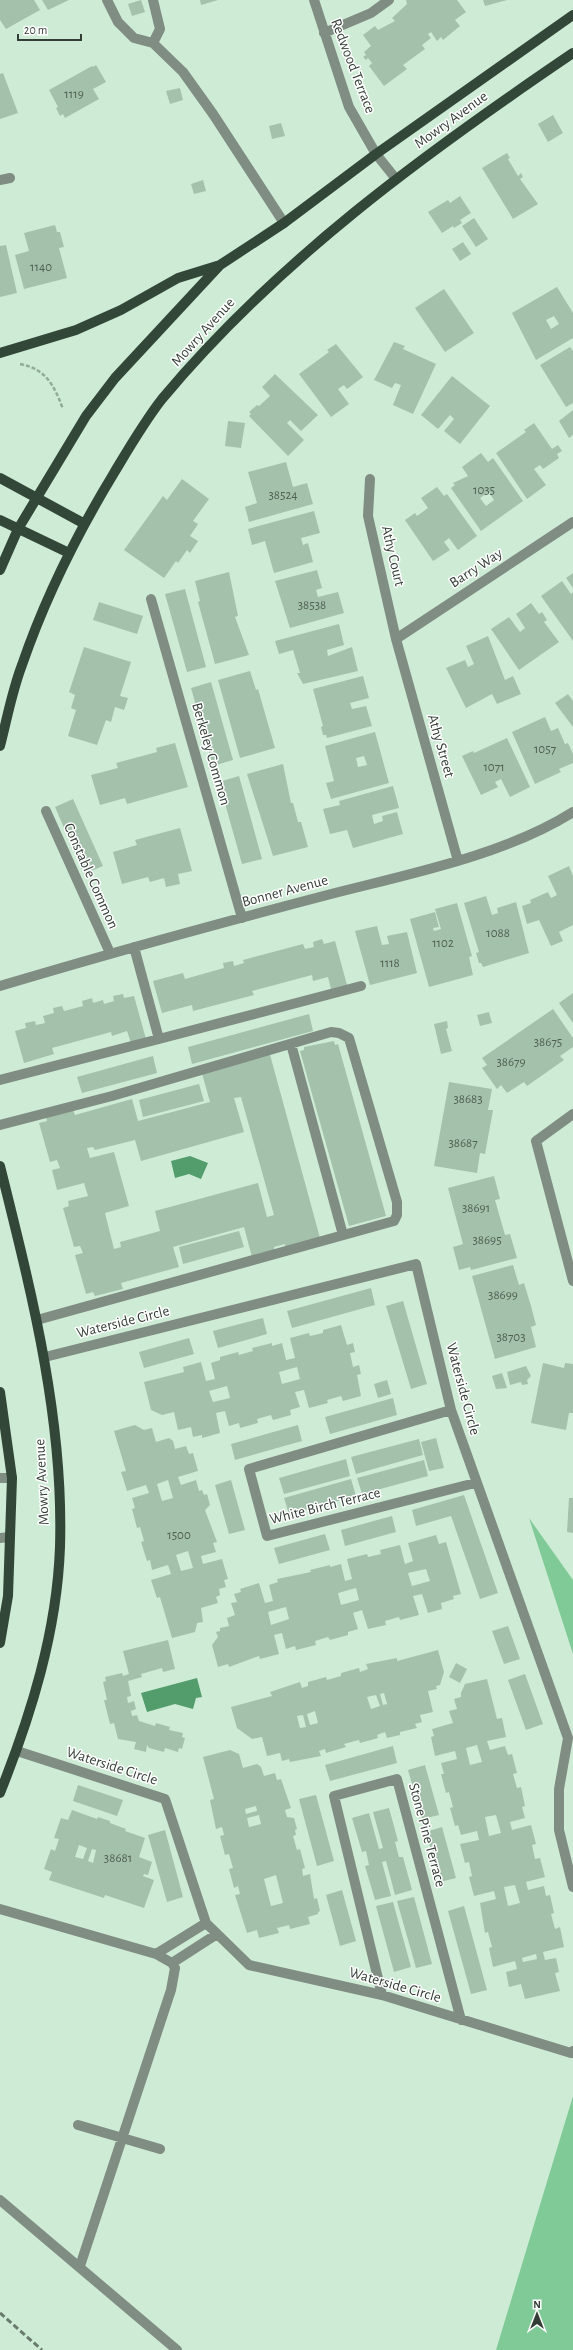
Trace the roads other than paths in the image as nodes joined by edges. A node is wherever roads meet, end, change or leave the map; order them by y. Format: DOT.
graph roads {
  1 [pos="107,0"];
  2 [pos="153,0"];
  3 [pos="314,0"];
  4 [pos="389,0"];
  5 [pos="573,14"];
  6 [pos="324,32"];
  7 [pos="153,43"];
  8 [pos="573,53"];
  9 [pos="376,154"];
  10 [pos="396,179"];
  11 [pos="284,223"];
  12 [pos="220,265"];
  13 [pos="0,353"];
  14 [pos="0,478"];
  15 [pos="370,479"];
  16 [pos="36,498"];
  17 [pos="0,520"];
  18 [pos="573,522"];
  19 [pos="84,523"];
  20 [pos="18,529"];
  21 [pos="69,553"];
  22 [pos="0,570"];
  23 [pos="150,599"];
  24 [pos="396,639"];
  25 [pos="0,746"];
  26 [pos="46,811"];
  27 [pos="573,812"];
  28 [pos="458,861"];
  29 [pos="242,918"];
  30 [pos="134,946"];
  31 [pos="110,953"];
  32 [pos="0,986"];
  33 [pos="361,986"];
  34 [pos="159,1039"];
  35 [pos="291,1044"];
  36 [pos="0,1080"];
  37 [pos="573,1114"];
  38 [pos="0,1125"];
  39 [pos="0,1166"];
  40 [pos="343,1235"];
  41 [pos="573,1281"];
  42 [pos="38,1320"];
  43 [pos="45,1357"];
  44 [pos="0,1392"];
  45 [pos="451,1410"];
  46 [pos="0,1478"];
  47 [pos="12,1478"];
  48 [pos="475,1482"];
  49 [pos="5,1537"];
  50 [pos="0,1643"];
  51 [pos="17,1751"];
  52 [pos="0,1793"];
  53 [pos="573,1887"];
  54 [pos="0,1909"];
  55 [pos="206,1923"];
  56 [pos="217,1934"];
  57 [pos="156,1954"];
  58 [pos="172,1963"];
  59 [pos="382,1994"];
  60 [pos="461,2020"];
  61 [pos="573,2051"];
  62 [pos="78,2125"];
  63 [pos="121,2138"];
  64 [pos="160,2149"];
  65 [pos="0,2200"];
  66 [pos="80,2266"];
  67 [pos="177,2350"];
  1 -- 7 [label="street"];
  2 -- 7 [label="street"];
  3 -- 6 [label="street, Redwood Terrace"];
  4 -- 6 [label="street"];
  5 -- 9 [label="main road, Mowry Avenue"];
  6 -- 9 [label="street, Redwood Terrace"];
  7 -- 11 [label="street"];
  8 -- 10 [label="main road, Mowry Avenue"];
  9 -- 10 [label="street, Redwood Terrace"];
  9 -- 11 [label="main road, Mowry Avenue"];
  10 -- 19 [label="main road, Mowry Avenue"];
  11 -- 12 [label="main road, Mowry Avenue"];
  12 -- 13 [label="main road"];
  12 -- 16 [label="main road, Mowry Avenue"];
  14 -- 16 [label="main road"];
  15 -- 24 [label="street, Athy Court"];
  16 -- 19 [label="main road"];
  16 -- 20 [label="main road, Mowry Avenue"];
  17 -- 20 [label="main road"];
  18 -- 24 [label="street, Barry Way"];
  19 -- 21 [label="main road, Mowry Avenue"];
  20 -- 21 [label="main road"];
  20 -- 22 [label="main road, Mowry Avenue"];
  21 -- 25 [label="main road, Mowry Avenue"];
  23 -- 29 [label="street, Berkeley Common"];
  24 -- 28 [label="street, Athy Street"];
  26 -- 31 [label="street, Constable Common"];
  27 -- 28 [label="street, Bonner Avenue"];
  28 -- 29 [label="street, Bonner Avenue"];
  29 -- 30 [label="street, Bonner Avenue"];
  30 -- 31 [label="street, Bonner Avenue"];
  30 -- 34 [label="street"];
  31 -- 32 [label="street, Bonner Avenue"];
  33 -- 34 [label="street"];
  34 -- 36 [label="street"];
  35 -- 38 [label="street"];
  35 -- 40 [label="street"];
  35 -- 40 [label="street"];
  37 -- 41 [label="street"];
  39 -- 42 [label="main road, Mowry Avenue"];
  40 -- 42 [label="street"];
  42 -- 43 [label="main road, Mowry Avenue"];
  43 -- 45 [label="street, Waterside Circle"];
  43 -- 51 [label="main road, Mowry Avenue"];
  44 -- 47 [label="main road, Mowry Avenue"];
  45 -- 48 [label="street, Waterside Circle"];
  45 -- 48 [label="street, White Birch Terrace"];
  46 -- 47 [label="street"];
  47 -- 49 [label="main road, Mowry Avenue"];
  48 -- 53 [label="street, Waterside Circle"];
  49 -- 50 [label="main road, Mowry Avenue"];
  51 -- 52 [label="main road, Mowry Avenue"];
  51 -- 55 [label="street, Waterside Circle"];
  54 -- 57 [label="street"];
  55 -- 56 [label="street, Waterside Circle"];
  55 -- 57 [label="street"];
  56 -- 58 [label="street"];
  56 -- 59 [label="street, Waterside Circle"];
  57 -- 58 [label="street"];
  58 -- 63 [label="street"];
  59 -- 60 [label="street, Waterside Circle"];
  59 -- 60 [label="street, Stone Pine Terrace"];
  60 -- 61 [label="street, Waterside Circle"];
  62 -- 63 [label="street"];
  63 -- 64 [label="street"];
  63 -- 66 [label="street"];
  65 -- 66 [label="street"];
  66 -- 67 [label="street"];
}
